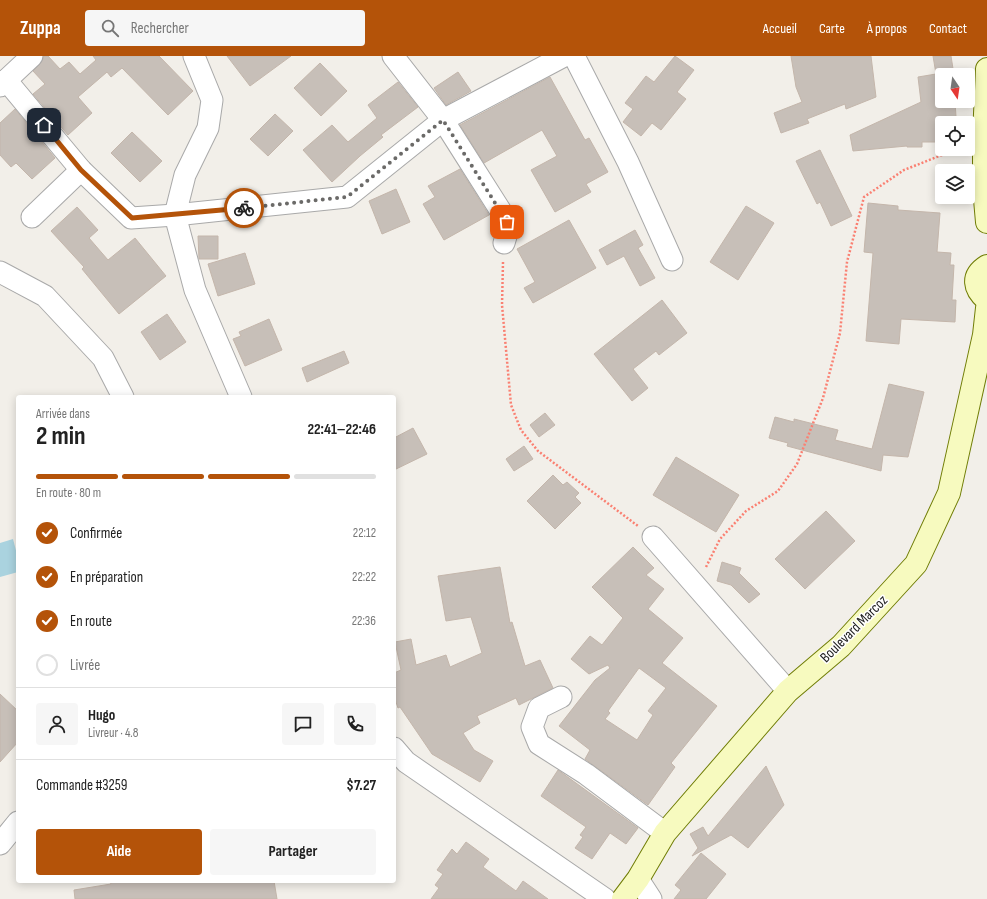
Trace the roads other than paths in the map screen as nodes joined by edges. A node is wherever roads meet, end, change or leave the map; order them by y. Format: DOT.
graph roads {
  1 [pos="32,56"];
  2 [pos="393,56"];
  3 [pos="564,56"];
  4 [pos="574,56"];
  5 [pos="197,57"];
  6 [pos="987,69"];
  7 [pos="3,83"];
  8 [pos="443,120"];
  9 [pos="81,170"];
  10 [pos="175,215"];
  11 [pos="32,217"];
  12 [pos="987,222"];
  13 [pos="504,243"];
  14 [pos="672,260"];
  15 [pos="987,266"];
  16 [pos="0,272"];
  17 [pos="987,300"];
  18 [pos="987,308"];
  19 [pos="122,395"];
  20 [pos="240,395"];
  21 [pos="653,537"];
  22 [pos="788,690"];
  23 [pos="561,697"];
  24 [pos="396,750"];
  25 [pos="16,824"];
  26 [pos="665,832"];
  27 [pos="0,844"];
  28 [pos="638,879"];
  29 [pos="605,899"];
  30 [pos="623,899"];
  31 [pos="651,899"];
  1 -- 7 [label="street"];
  2 -- 8 [label="street"];
  3 -- 8 [label="street"];
  4 -- 14 [label="street"];
  5 -- 10 [label="street"];
  6 -- 12 [label="main road"];
  7 -- 9 [label="street"];
  8 -- 10 [label="street"];
  8 -- 13 [label="street"];
  9 -- 10 [label="street"];
  9 -- 11 [label="street"];
  10 -- 20 [label="street"];
  15 -- 17 [label="main road"];
  16 -- 19 [label="street"];
  18 -- 22 [label="main road, Boulevard Marcoz"];
  21 -- 22 [label="street"];
  22 -- 26 [label="main road, Boulevard Marcoz"];
  23 -- 26 [label="street"];
  24 -- 29 [label="street"];
  25 -- 27 [label="street"];
  26 -- 28 [label="main road, Boulevard Marcoz"];
  28 -- 30 [label="main road, Boulevard Marcoz"];
  28 -- 31 [label="street"];
}
